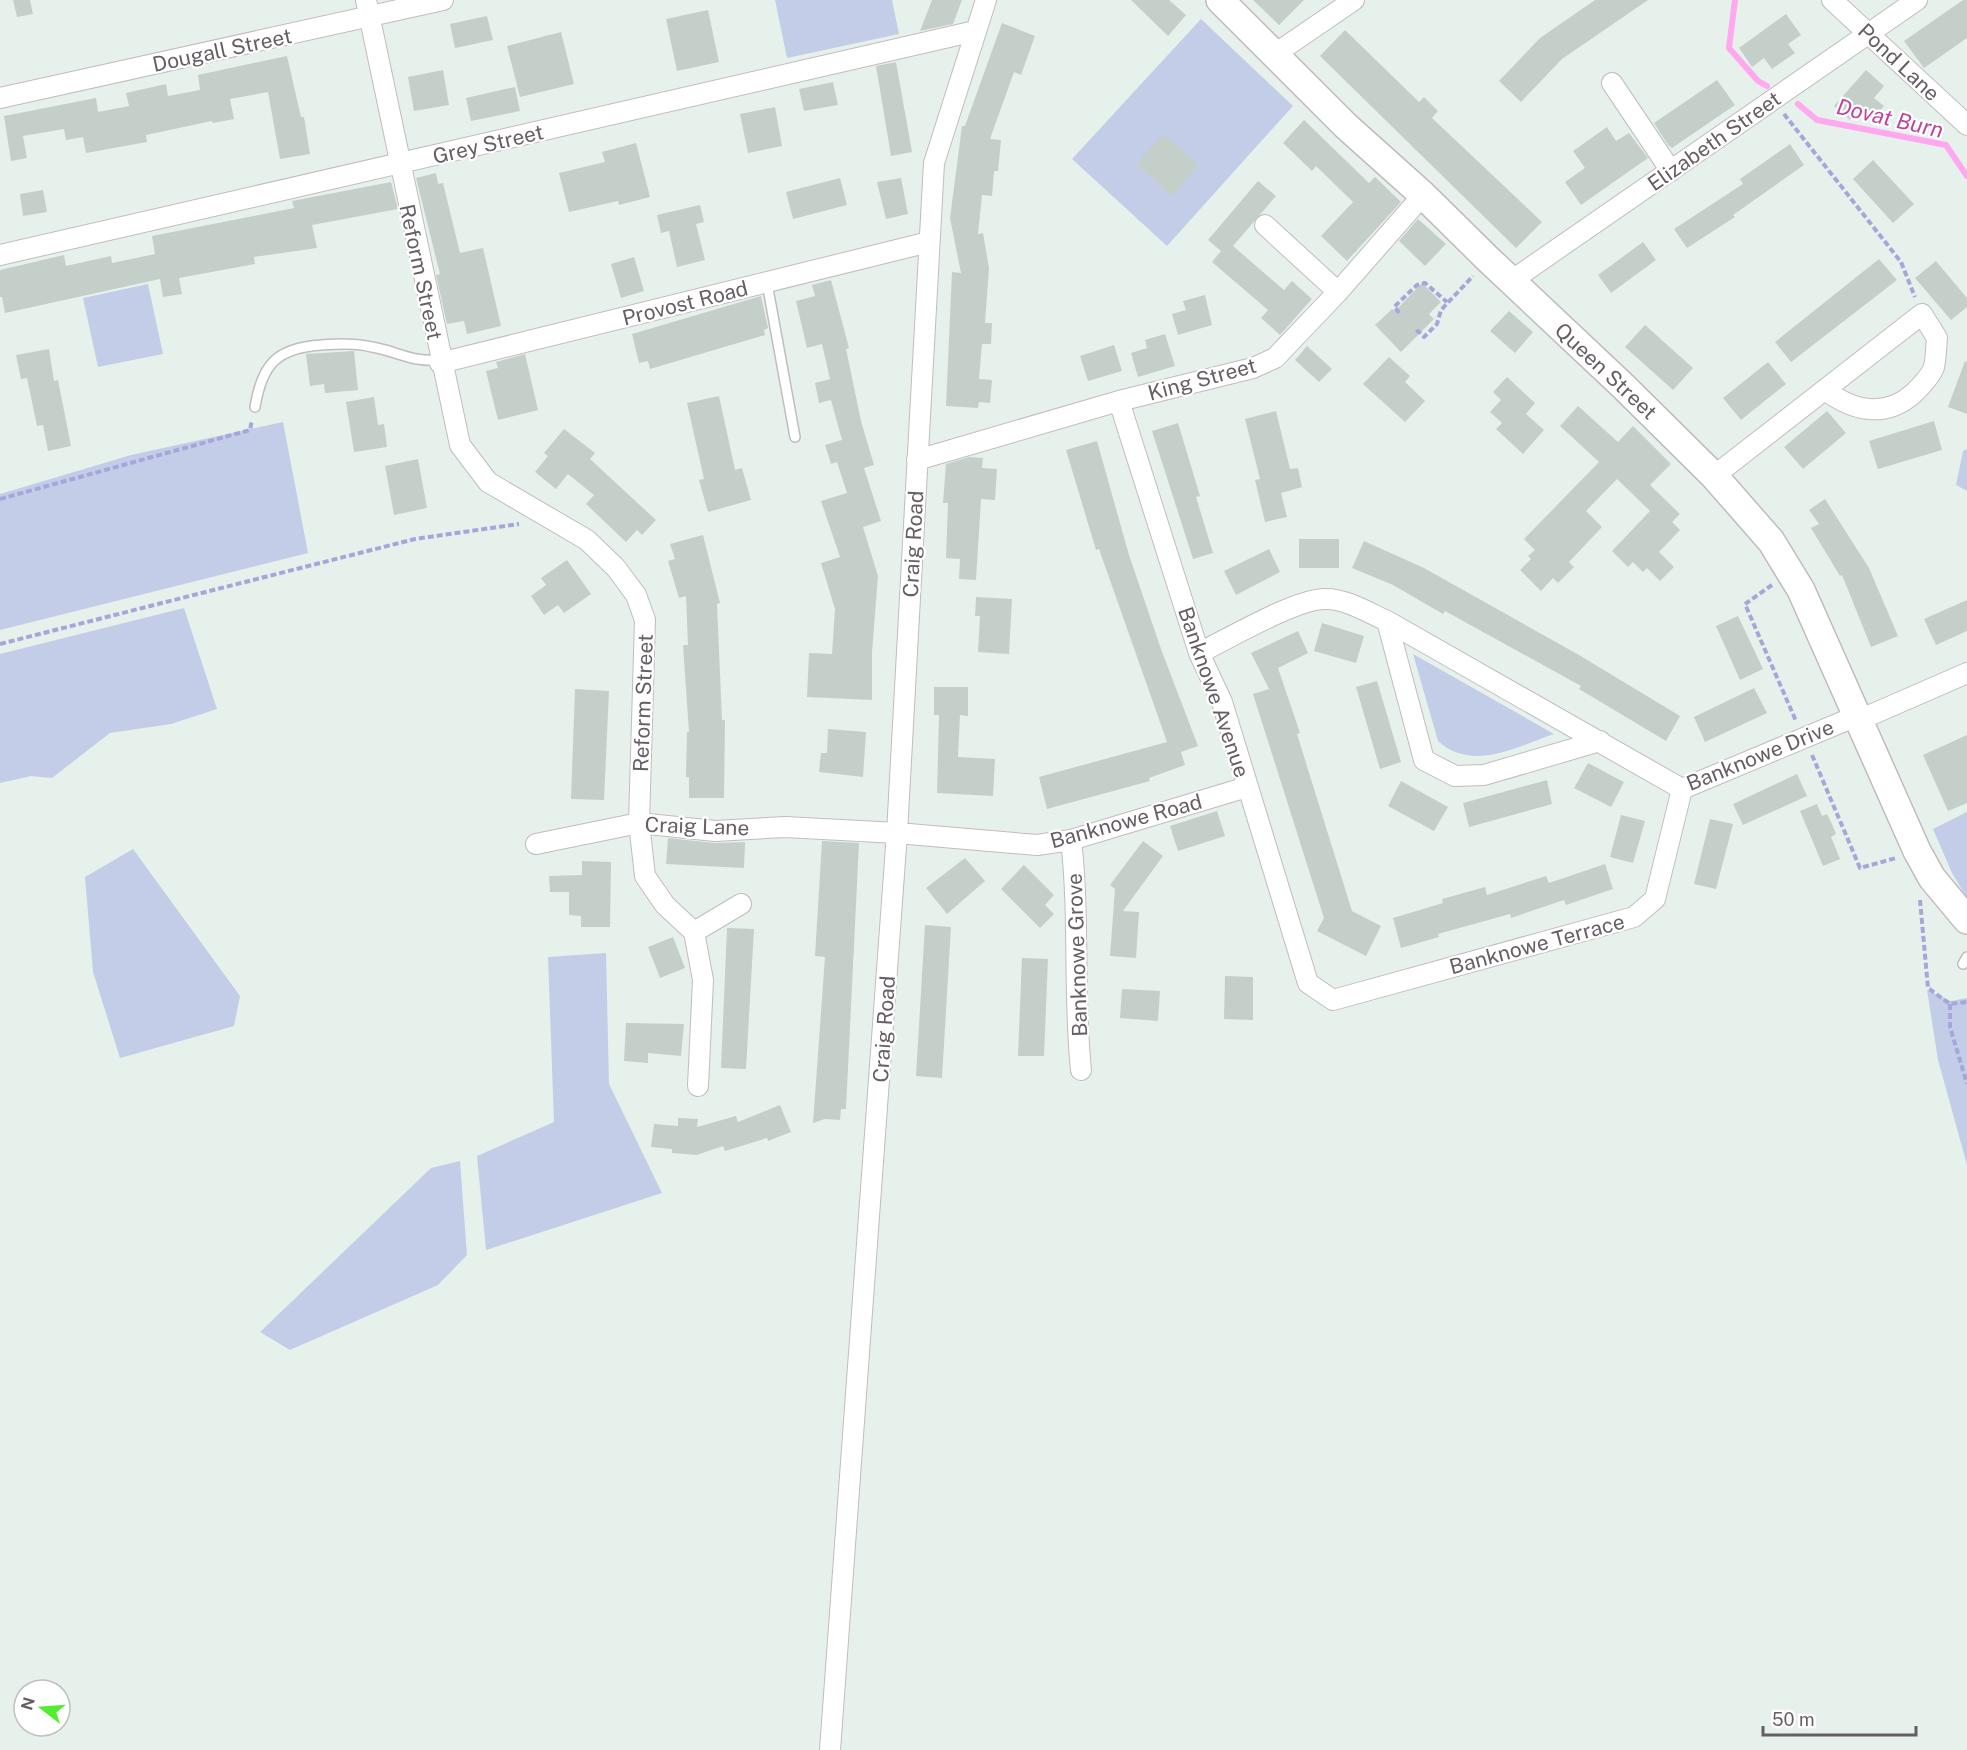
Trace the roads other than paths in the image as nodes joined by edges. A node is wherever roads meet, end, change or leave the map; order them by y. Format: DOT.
graph roads {
  1 [pos="443,0"];
  2 [pos="986,0"];
  3 [pos="1220,0"];
  4 [pos="1354,0"];
  5 [pos="1832,0"];
  6 [pos="1917,0"];
  7 [pos="368,8"];
  8 [pos="975,30"];
  9 [pos="1868,33"];
  10 [pos="1275,54"];
  11 [pos="1612,83"];
  12 [pos="0,99"];
  13 [pos="1967,124"];
  14 [pos="399,165"];
  15 [pos="1671,171"];
  16 [pos="1423,195"];
  17 [pos="1265,225"];
  18 [pos="929,242"];
  19 [pos="0,255"];
  20 [pos="1510,281"];
  21 [pos="767,283"];
  22 [pos="1338,292"];
  23 [pos="440,362"];
  24 [pos="1825,390"];
  25 [pos="1119,400"];
  26 [pos="255,407"];
  27 [pos="795,437"];
  28 [pos="917,460"];
  29 [pos="1714,476"];
  30 [pos="1387,621"];
  31 [pos="1199,653"];
  32 [pos="1967,673"];
  33 [pos="1859,717"];
  34 [pos="1600,741"];
  35 [pos="1247,787"];
  36 [pos="1682,789"];
  37 [pos="639,823"];
  38 [pos="897,833"];
  39 [pos="1071,840"];
  40 [pos="536,844"];
  41 [pos="741,904"];
  42 [pos="1967,920"];
  43 [pos="694,932"];
  44 [pos="1308,983"];
  45 [pos="1081,1070"];
  46 [pos="698,1086"];
  47 [pos="830,1750"];
  1 -- 7 [label="street, Dougall Street"];
  2 -- 8 [label="street, Craig Road"];
  3 -- 10 [label="main road, Queen Street"];
  4 -- 10 [label="street"];
  5 -- 9 [label="street, Pond Lane"];
  6 -- 9 [label="street, Elizabeth Street"];
  7 -- 12 [label="street, Dougall Street"];
  7 -- 14 [label="street, Reform Street"];
  8 -- 14 [label="street, Grey Street"];
  8 -- 18 [label="street, Craig Road"];
  9 -- 13 [label="street, Pond Lane"];
  9 -- 15 [label="street, Elizabeth Street"];
  10 -- 16 [label="main road, Queen Street"];
  11 -- 15 [label="street"];
  14 -- 19 [label="street, Grey Street"];
  14 -- 23 [label="street, Reform Street"];
  15 -- 20 [label="street, Elizabeth Street"];
  16 -- 20 [label="main road, Queen Street"];
  16 -- 22 [label="street, King Street"];
  17 -- 22 [label="street"];
  18 -- 21 [label="street, Provost Road"];
  18 -- 28 [label="street, Craig Road"];
  20 -- 29 [label="main road, Queen Street"];
  21 -- 23 [label="street, Provost Road"];
  21 -- 27 [label="lane"];
  22 -- 25 [label="street, King Street"];
  23 -- 26 [label="lane"];
  23 -- 37 [label="street, Reform Street"];
  24 -- 24 [label="street"];
  24 -- 29 [label="street"];
  25 -- 28 [label="street, King Street"];
  25 -- 31 [label="street, Banknowe Avenue"];
  28 -- 38 [label="street, Craig Road"];
  29 -- 33 [label="main road, Queen Street"];
  30 -- 31 [label="street, Banknowe Drive"];
  30 -- 34 [label="street, Banknowe Drive"];
  30 -- 34 [label="street"];
  31 -- 35 [label="street, Banknowe Avenue"];
  32 -- 33 [label="street, Banknowe Drive"];
  33 -- 36 [label="street, Banknowe Drive"];
  33 -- 42 [label="main road, Queen Street"];
  34 -- 36 [label="street, Banknowe Drive"];
  35 -- 39 [label="street, Banknowe Road"];
  35 -- 44 [label="street, Banknowe Avenue"];
  36 -- 44 [label="street, Banknowe Terrace"];
  37 -- 38 [label="street, Craig Lane"];
  37 -- 40 [label="street, Craig Lane"];
  37 -- 43 [label="street, Reform Street"];
  38 -- 39 [label="street, Banknowe Road"];
  38 -- 47 [label="street, Craig Road"];
  39 -- 45 [label="street, Banknowe Grove"];
  41 -- 43 [label="street"];
  43 -- 46 [label="street"];
}
